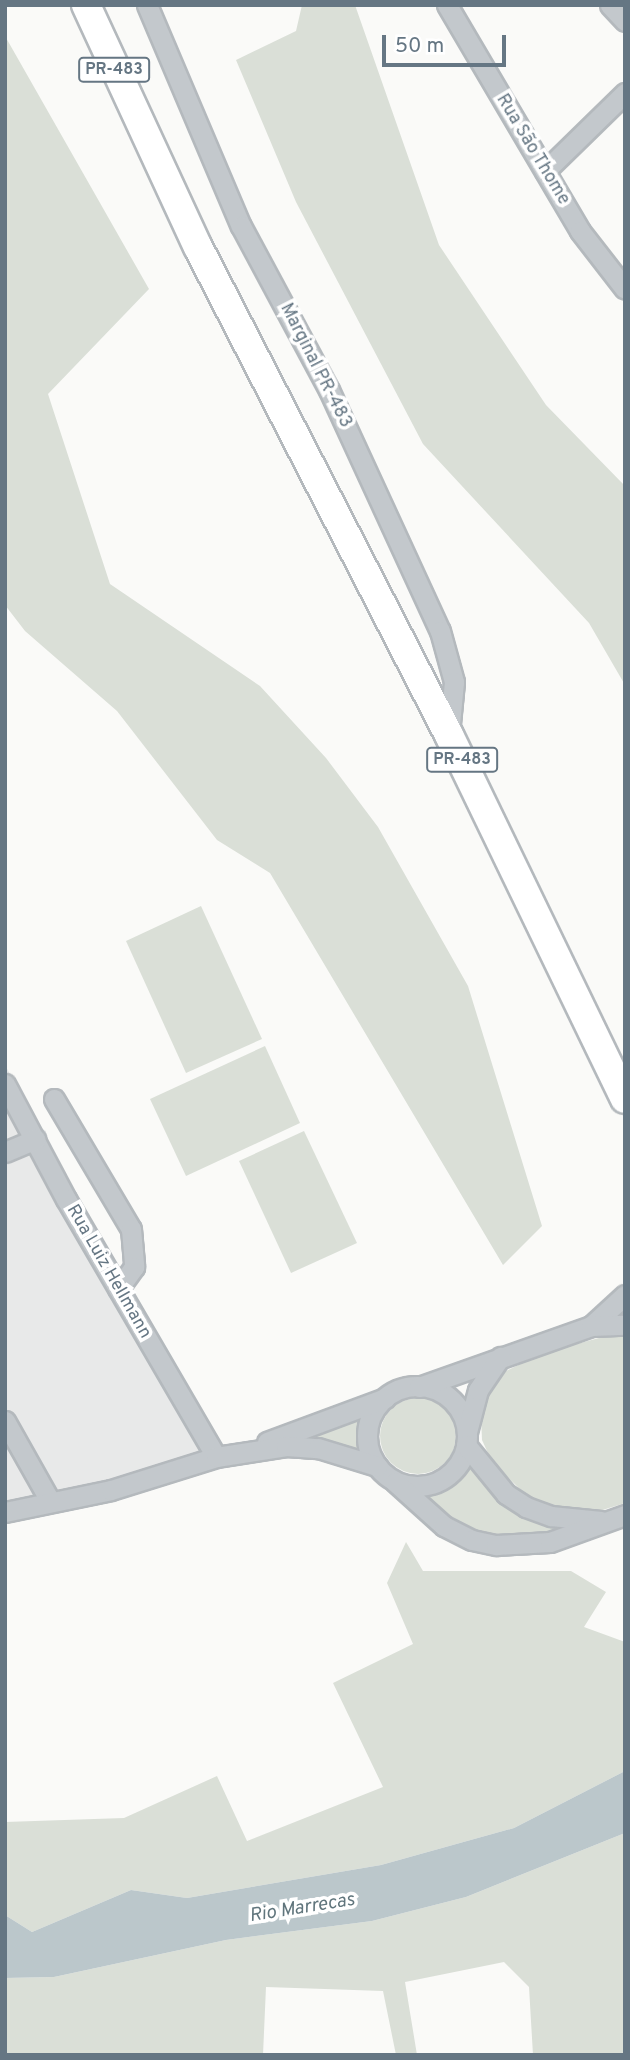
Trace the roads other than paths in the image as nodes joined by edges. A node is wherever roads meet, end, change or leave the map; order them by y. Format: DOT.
graph roads {
  1 [pos="86,5"];
  2 [pos="147,5"];
  3 [pos="447,5"];
  4 [pos="610,5"];
  5 [pos="625,21"];
  6 [pos="625,93"];
  7 [pos="545,171"];
  8 [pos="625,289"];
  9 [pos="449,735"];
  10 [pos="5,1084"];
  11 [pos="54,1099"];
  12 [pos="625,1099"];
  13 [pos="35,1139"];
  14 [pos="5,1152"];
  15 [pos="118,1289"];
  16 [pos="625,1295"];
  17 [pos="625,1325"];
  18 [pos="591,1326"];
  19 [pos="500,1357"];
  20 [pos="419,1387"];
  21 [pos="385,1398"];
  22 [pos="5,1421"];
  23 [pos="467,1439"];
  24 [pos="240,1452"];
  25 [pos="216,1457"];
  26 [pos="384,1472"];
  27 [pos="50,1500"];
  28 [pos="5,1512"];
  29 [pos="625,1515"];
  30 [pos="605,1521"];
  1 -- 9 [label="highway, PR-483"];
  2 -- 9 [label="street, Marginal PR-483"];
  3 -- 7 [label="street, Rua São Thome"];
  4 -- 5 [label="street"];
  6 -- 7 [label="street"];
  7 -- 8 [label="street, Rua São Thome"];
  9 -- 12 [label="highway, PR-483"];
  10 -- 13 [label="street, Rua Luiz Hellmann"];
  11 -- 15 [label="street"];
  13 -- 14 [label="street"];
  13 -- 15 [label="street, Rua Luiz Hellmann"];
  15 -- 25 [label="street, Rua Luiz Hellmann"];
  16 -- 18 [label="street"];
  17 -- 18 [label="street"];
  18 -- 19 [label="street"];
  19 -- 20 [label="street"];
  19 -- 23 [label="street"];
  20 -- 21 [label="street"];
  20 -- 23 [label="street"];
  21 -- 24 [label="street"];
  21 -- 26 [label="street"];
  22 -- 27 [label="street"];
  23 -- 26 [label="street"];
  23 -- 30 [label="street"];
  24 -- 25 [label="street"];
  24 -- 26 [label="street"];
  25 -- 27 [label="street"];
  26 -- 30 [label="street"];
  27 -- 28 [label="street"];
  29 -- 30 [label="street"];
}
